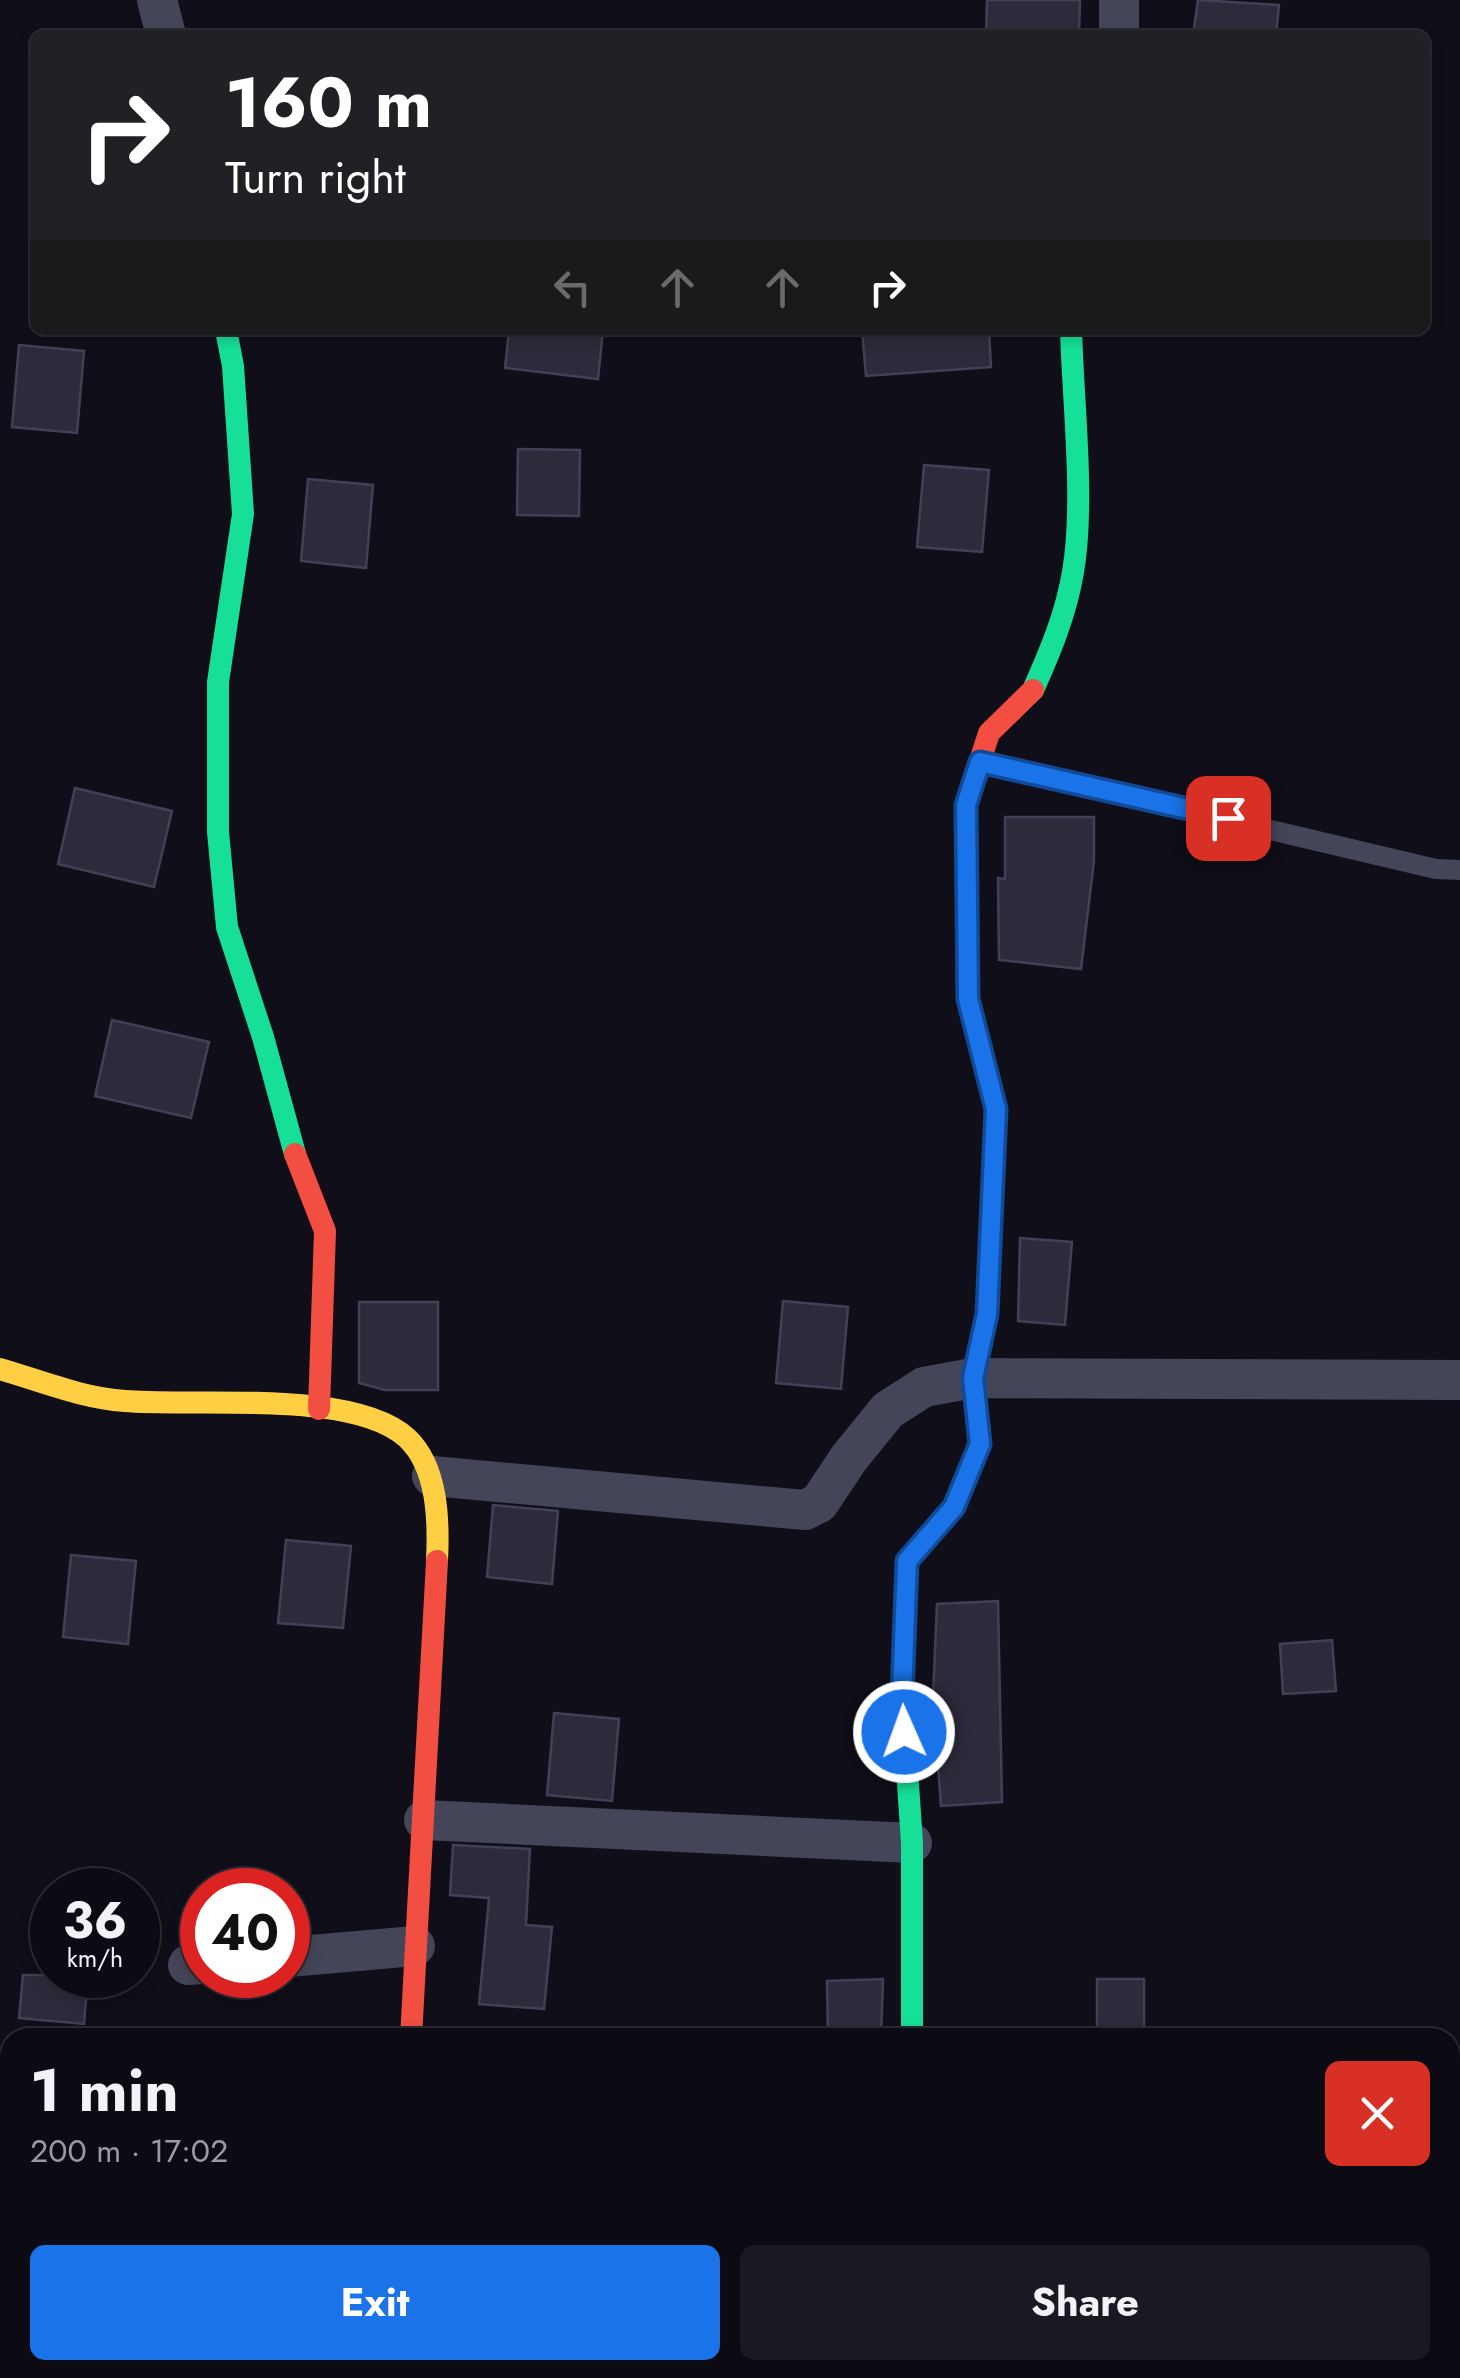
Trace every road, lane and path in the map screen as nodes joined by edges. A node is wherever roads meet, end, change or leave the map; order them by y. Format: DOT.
graph roads {
  1 [pos="158,0"];
  2 [pos="1119,0"];
  3 [pos="165,30"];
  4 [pos="1119,30"];
  5 [pos="227,335"];
  6 [pos="1071,335"];
  7 [pos="980,762"];
  8 [pos="1460,870"];
  9 [pos="0,1370"];
  10 [pos="973,1378"];
  11 [pos="1460,1380"];
  12 [pos="319,1409"];
  13 [pos="432,1476"];
  14 [pos="424,1820"];
  15 [pos="912,1843"];
  16 [pos="414,1946"];
  17 [pos="310,1955"];
  18 [pos="411,2028"];
  19 [pos="913,2028"];
  1 -- 3 [label="street"];
  2 -- 4 [label="street"];
  5 -- 12 [label="street"];
  6 -- 7 [label="street"];
  7 -- 8 [label="lane"];
  7 -- 10 [label="street"];
  9 -- 12 [label="street"];
  10 -- 11 [label="street"];
  10 -- 13 [label="street"];
  10 -- 15 [label="street"];
  12 -- 13 [label="street"];
  13 -- 14 [label="street"];
  14 -- 15 [label="street"];
  14 -- 16 [label="street"];
  15 -- 19 [label="street"];
  16 -- 17 [label="street"];
  16 -- 18 [label="street"];
}
